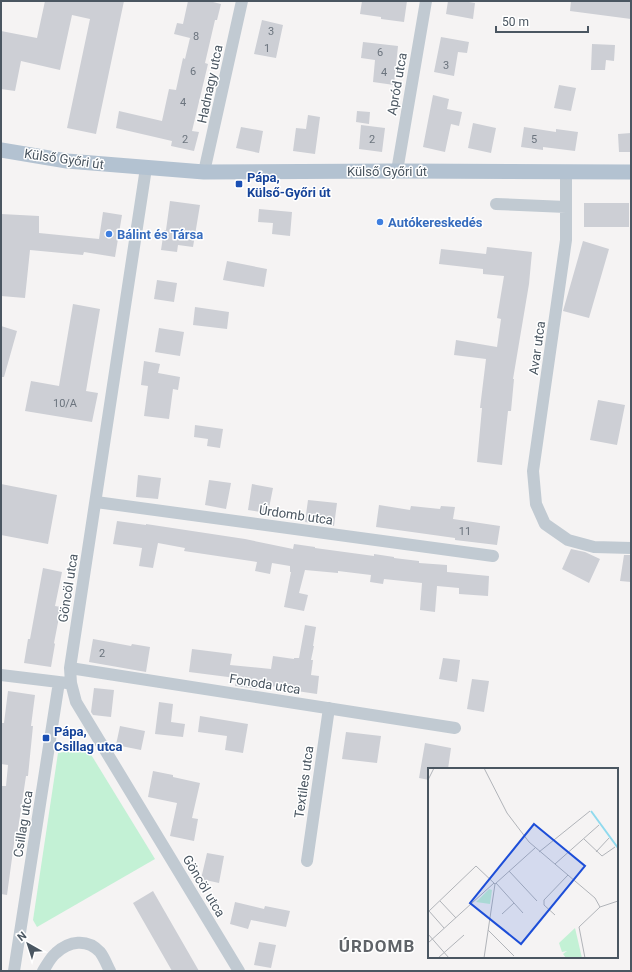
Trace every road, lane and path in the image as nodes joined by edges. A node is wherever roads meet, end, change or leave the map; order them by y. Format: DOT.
graph roads {
  1 [pos="242,1"];
  2 [pos="426,1"];
  3 [pos="1,150"];
  4 [pos="146,168"];
  5 [pos="396,171"];
  6 [pos="204,172"];
  7 [pos="631,172"];
  8 [pos="566,173"];
  9 [pos="496,204"];
  10 [pos="566,207"];
  11 [pos="96,502"];
  12 [pos="631,548"];
  13 [pos="493,556"];
  14 [pos="70,668"];
  15 [pos="1,675"];
  16 [pos="65,683"];
  17 [pos="330,708"];
  18 [pos="455,728"];
  19 [pos="307,861"];
  20 [pos="14,971"];
  21 [pos="43,971"];
  22 [pos="110,971"];
  23 [pos="239,971"];
  1 -- 6 [label="street, Hadnagy utca"];
  2 -- 5 [label="street, Apród utca"];
  3 -- 4 [label="main road, Külső Győri út"];
  4 -- 6 [label="main road, Külső Győri út"];
  4 -- 11 [label="street, Göncöl utca"];
  5 -- 6 [label="main road, Külső Győri út"];
  5 -- 8 [label="main road, Külső Győri út"];
  7 -- 8 [label="main road, Külső Győri út"];
  8 -- 10 [label="street, Avar utca"];
  9 -- 10 [label="street"];
  10 -- 12 [label="street, Avar utca"];
  11 -- 13 [label="street, Úrdomb utca"];
  11 -- 14 [label="street, Göncöl utca"];
  14 -- 16 [label="street, Göncöl utca"];
  14 -- 17 [label="street, Fonoda utca"];
  15 -- 16 [label="street"];
  16 -- 20 [label="street, Csillag utca"];
  16 -- 23 [label="street, Göncöl utca"];
  17 -- 18 [label="street, Fonoda utca"];
  17 -- 19 [label="street, Textiles utca"];
  21 -- 22 [label="street"];
}
